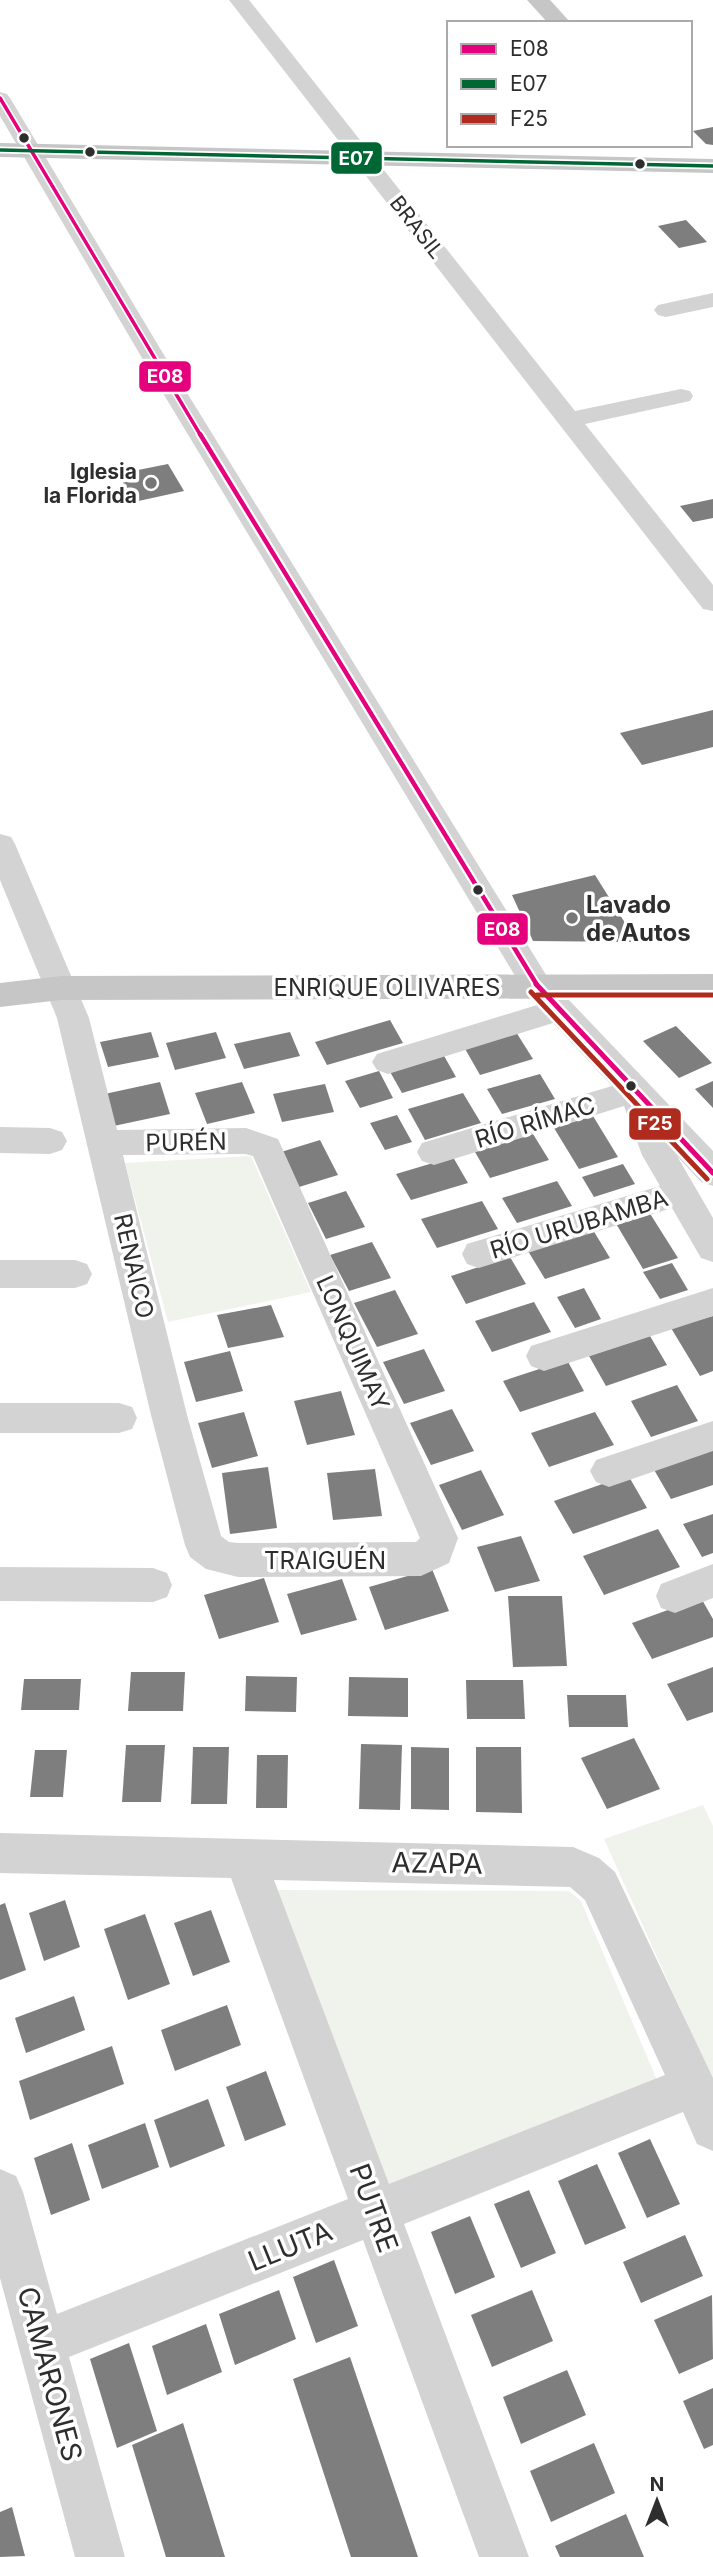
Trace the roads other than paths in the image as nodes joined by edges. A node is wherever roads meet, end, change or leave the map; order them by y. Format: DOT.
graph roads {
  1 [pos="239,0"];
  2 [pos="538,0"];
  3 [pos="558,21"];
  4 [pos="0,98"];
  5 [pos="681,147"];
  6 [pos="0,150"];
  7 [pos="32,150"];
  8 [pos="363,158"];
  9 [pos="708,171"];
  10 [pos="713,300"];
  11 [pos="666,310"];
  12 [pos="681,396"];
  13 [pos="569,420"];
  14 [pos="713,603"];
  15 [pos="0,844"];
  16 [pos="0,977"];
  17 [pos="713,986"];
  18 [pos="61,988"];
  19 [pos="0,995"];
  20 [pos="548,998"];
  21 [pos="388,1062"];
  22 [pos="635,1091"];
  23 [pos="0,1140"];
  24 [pos="50,1141"];
  25 [pos="105,1143"];
  26 [pos="266,1148"];
  27 [pos="434,1152"];
  28 [pos="713,1172"];
  29 [pos="679,1193"];
  30 [pos="713,1248"];
  31 [pos="479,1254"];
  32 [pos="0,1274"];
  33 [pos="75,1274"];
  34 [pos="713,1302"];
  35 [pos="544,1356"];
  36 [pos="0,1418"];
  37 [pos="119,1418"];
  38 [pos="713,1436"];
  39 [pos="609,1471"];
  40 [pos="439,1538"];
  41 [pos="204,1545"];
  42 [pos="713,1581"];
  43 [pos="0,1584"];
  44 [pos="153,1585"];
  45 [pos="675,1596"];
  46 [pos="0,1853"];
  47 [pos="245,1858"];
  48 [pos="694,2086"];
  49 [pos="713,2128"];
  50 [pos="0,2192"];
  51 [pos="376,2212"];
  52 [pos="11,2278"];
  53 [pos="42,2344"];
  54 [pos="100,2557"];
  55 [pos="504,2557"];
  1 -- 8 [label="street, BRASIL"];
  2 -- 3 [label="main road"];
  4 -- 7 [label="street"];
  5 -- 9 [label="main road"];
  6 -- 7 [label="main road"];
  7 -- 8 [label="main road"];
  7 -- 20 [label="street"];
  8 -- 9 [label="main road"];
  8 -- 13 [label="street, BRASIL"];
  10 -- 11 [label="street"];
  12 -- 13 [label="street"];
  13 -- 14 [label="street, BRASIL"];
  15 -- 18 [label="street, RENAICO"];
  16 -- 18 [label="main road, ENRIQUE OLIVARES"];
  17 -- 20 [label="main road, ENRIQUE OLIVARES"];
  18 -- 19 [label="main road, ENRIQUE OLIVARES"];
  18 -- 20 [label="main road, ENRIQUE OLIVARES"];
  18 -- 25 [label="street, RENAICO"];
  20 -- 21 [label="street"];
  20 -- 22 [label="street"];
  22 -- 27 [label="street, RÍO RÍMAC"];
  22 -- 28 [label="street"];
  22 -- 29 [label="street"];
  23 -- 24 [label="street"];
  25 -- 26 [label="street, PURÉN"];
  25 -- 41 [label="street, RENAICO"];
  26 -- 40 [label="street, LONQUIMAY"];
  29 -- 30 [label="street"];
  29 -- 31 [label="street, RÍO URUBAMBA"];
  32 -- 33 [label="street"];
  34 -- 35 [label="street"];
  36 -- 37 [label="street"];
  38 -- 39 [label="street"];
  40 -- 41 [label="street, TRAIGUÉN"];
  42 -- 45 [label="street"];
  43 -- 44 [label="street"];
  46 -- 47 [label="street, AZAPA"];
  47 -- 48 [label="street, AZAPA"];
  47 -- 51 [label="street, PUTRE"];
  48 -- 49 [label="street, AZAPA"];
  48 -- 51 [label="street, LLUTA"];
  50 -- 52 [label="street, CAMARONES"];
  51 -- 53 [label="street, LLUTA"];
  51 -- 55 [label="street, PUTRE"];
  52 -- 53 [label="street, CAMARONES"];
  53 -- 54 [label="street, CAMARONES"];
}
